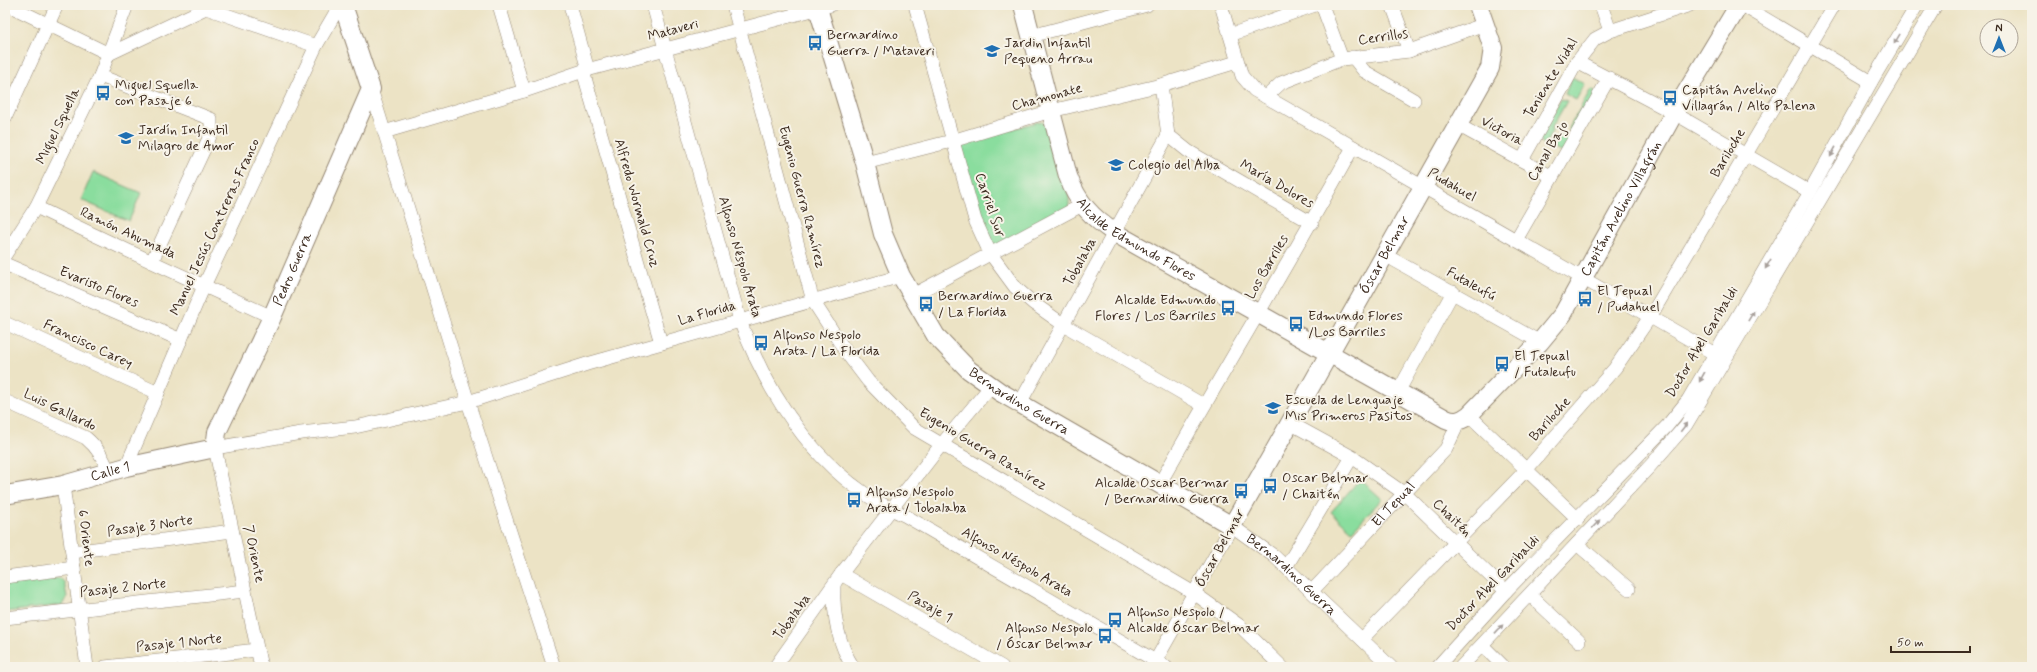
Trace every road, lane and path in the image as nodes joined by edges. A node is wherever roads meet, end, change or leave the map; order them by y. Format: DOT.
graph roads {
  1 [pos="8,5"];
  2 [pos="57,5"];
  3 [pos="127,5"];
  4 [pos="340,5"];
  5 [pos="343,5"];
  6 [pos="500,5"];
  7 [pos="570,5"];
  8 [pos="653,5"];
  9 [pos="733,5"];
  10 [pos="915,5"];
  11 [pos="1023,5"];
  12 [pos="1147,5"];
  13 [pos="1221,5"];
  14 [pos="1315,5"];
  15 [pos="1322,5"];
  16 [pos="1392,5"];
  17 [pos="1478,5"];
  18 [pos="1601,5"];
  19 [pos="1690,5"];
  20 [pos="1740,5"];
  21 [pos="1834,5"];
  22 [pos="1917,5"];
  23 [pos="1936,5"];
  24 [pos="822,6"];
  25 [pos="1485,24"];
  26 [pos="49,25"];
  27 [pos="740,29"];
  28 [pos="1610,31"];
  29 [pos="1230,35"];
  30 [pos="1031,36"];
  31 [pos="316,46"];
  32 [pos="1810,46"];
  33 [pos="665,49"];
  34 [pos="1409,51"];
  35 [pos="109,54"];
  36 [pos="1347,58"];
  37 [pos="1237,62"];
  38 [pos="1577,62"];
  39 [pos="585,71"];
  40 [pos="100,76"];
  41 [pos="1609,78"];
  42 [pos="1871,82"];
  43 [pos="1161,85"];
  44 [pos="371,89"];
  45 [pos="524,91"];
  46 [pos="1266,97"];
  47 [pos="1414,100"];
  48 [pos="1051,111"];
  49 [pos="1674,114"];
  50 [pos="5,118"];
  51 [pos="1458,125"];
  52 [pos="384,132"];
  53 [pos="1168,135"];
  54 [pos="952,141"];
  55 [pos="1353,147"];
  56 [pos="1746,155"];
  57 [pos="1522,160"];
  58 [pos="865,163"];
  59 [pos="1552,177"];
  60 [pos="1423,187"];
  61 [pos="1810,192"];
  62 [pos="1082,205"];
  63 [pos="36,207"];
  64 [pos="1312,223"];
  65 [pos="1115,233"];
  66 [pos="1516,240"];
  67 [pos="990,253"];
  68 [pos="5,255"];
  69 [pos="1385,255"];
  70 [pos="152,261"];
  71 [pos="5,264"];
  72 [pos="901,276"];
  73 [pos="1583,279"];
  74 [pos="204,286"];
  75 [pos="1453,292"];
  76 [pos="913,295"];
  77 [pos="813,301"];
  78 [pos="1259,314"];
  79 [pos="272,317"];
  80 [pos="1650,317"];
  81 [pos="740,321"];
  82 [pos="5,323"];
  83 [pos="1064,325"];
  84 [pos="181,340"];
  85 [pos="1540,342"];
  86 [pos="661,343"];
  87 [pos="1329,353"];
  88 [pos="1715,354"];
  89 [pos="991,386"];
  90 [pos="1398,392"];
  91 [pos="158,393"];
  92 [pos="5,401"];
  93 [pos="468,402"];
  94 [pos="1020,403"];
  95 [pos="1203,406"];
  96 [pos="1463,418"];
  97 [pos="1290,423"];
  98 [pos="942,445"];
  99 [pos="215,448"];
  100 [pos="1352,457"];
  101 [pos="126,467"];
  102 [pos="1526,470"];
  103 [pos="108,472"];
  104 [pos="64,485"];
  105 [pos="1159,486"];
  106 [pos="1404,494"];
  107 [pos="5,495"];
  108 [pos="892,510"];
  109 [pos="1578,519"];
  110 [pos="1232,526"];
  111 [pos="232,531"];
  112 [pos="1455,543"];
  113 [pos="1577,544"];
  114 [pos="72,552"];
  115 [pos="1286,567"];
  116 [pos="74,568"];
  117 [pos="841,574"];
  118 [pos="5,577"];
  119 [pos="834,586"];
  120 [pos="1629,590"];
  121 [pos="245,591"];
  122 [pos="1312,591"];
  123 [pos="1506,591"];
  124 [pos="1194,593"];
  125 [pos="1530,595"];
  126 [pos="79,609"];
  127 [pos="5,618"];
  128 [pos="1362,639"];
  129 [pos="1579,641"];
  130 [pos="1483,646"];
  131 [pos="257,650"];
  132 [pos="1158,665"];
  133 [pos="87,667"];
  134 [pos="105,667"];
  135 [pos="261,667"];
  136 [pos="554,667"];
  137 [pos="775,667"];
  138 [pos="853,667"];
  139 [pos="1002,667"];
  140 [pos="1282,667"];
  141 [pos="1391,667"];
  142 [pos="1437,667"];
  143 [pos="1461,667"];
  144 [pos="1504,667"];
  1 -- 26 [label="street"];
  2 -- 26 [label="street"];
  3 -- 35 [label="street, Miguel Squella"];
  4 -- 31 [label="street, Manuel Jesús Contreras Franco"];
  5 -- 44 [label="street"];
  6 -- 45 [label="street"];
  7 -- 39 [label="street, Alfredo Wormald Cruz"];
  8 -- 33 [label="street, Alfonso Néspolo Arata"];
  9 -- 27 [label="street, Eugenio Guerra Ramírez"];
  10 -- 54 [label="street, Carriel Sur"];
  11 -- 30 [label="street, Alcalde Edmundo Flores"];
  12 -- 30 [label="street"];
  13 -- 29 [label="street, Pudahuel"];
  14 -- 29 [label="street"];
  15 -- 36 [label="street"];
  16 -- 34 [label="street"];
  17 -- 25 [label="street, Óscar Belmar"];
  18 -- 28 [label="street"];
  19 -- 28 [label="street, Teniente Vidal"];
  20 -- 32 [label="street"];
  20 -- 49 [label="street, Capitán Avelino Villagrán"];
  21 -- 32 [label="street, Bariloche"];
  22 -- 42 [label="street, Doctor Abel Garibaldi, one-way"];
  113 -- 23 [label="street, Doctor Abel Garibaldi, one-way"];
  24 -- 27 [label="street, Mataveri"];
  24 -- 58 [label="street, Bernardino Guerra"];
  25 -- 34 [label="street, Cerrillos"];
  25 -- 51 [label="street, Óscar Belmar"];
  26 -- 35 [label="street"];
  26 -- 50 [label="street"];
  27 -- 33 [label="street, Mataveri"];
  27 -- 77 [label="street, Eugenio Guerra Ramírez"];
  28 -- 38 [label="street, Teniente Vidal"];
  29 -- 37 [label="street, Pudahuel"];
  30 -- 48 [label="street, Alcalde Edmundo Flores"];
  31 -- 35 [label="street"];
  31 -- 74 [label="street, Manuel Jesús Contreras Franco"];
  32 -- 42 [label="street"];
  32 -- 56 [label="street, Bariloche"];
  33 -- 39 [label="street, Mataveri"];
  33 -- 81 [label="street, Alfonso Néspolo Arata"];
  34 -- 36 [label="street, Cerrillos"];
  35 -- 40 [label="street, Miguel Squella"];
  36 -- 46 [label="street, Cerrillos"];
  36 -- 47 [label="street, Cerrillos"];
  37 -- 43 [label="street, Chamonate"];
  37 -- 46 [label="street, Pudahuel"];
  38 -- 41 [label="street"];
  38 -- 57 [label="street, Teniente Vidal"];
  39 -- 45 [label="street, Mataveri"];
  39 -- 86 [label="street, Alfredo Wormald Cruz"];
  40 -- 63 [label="street, Miguel Squella"];
  40 -- 70 [label="street"];
  41 -- 49 [label="street"];
  41 -- 59 [label="street, Canal Bajo"];
  42 -- 61 [label="street, Doctor Abel Garibaldi, one-way"];
  43 -- 48 [label="street, Chamonate"];
  43 -- 53 [label="street"];
  44 -- 52 [label="street"];
  44 -- 79 [label="street, Pedro Guerra"];
  45 -- 52 [label="street, Mataveri"];
  46 -- 55 [label="street, Pudahuel"];
  48 -- 54 [label="street, Chamonate"];
  48 -- 62 [label="street, Alcalde Edmundo Flores"];
  49 -- 56 [label="street"];
  49 -- 73 [label="street, Capitán Avelino Villagrán"];
  51 -- 57 [label="street, Victoria"];
  51 -- 60 [label="street, Óscar Belmar"];
  52 -- 93 [label="street"];
  53 -- 64 [label="street, María Dolores"];
  53 -- 65 [label="street, Tobalaba"];
  54 -- 58 [label="street, Chamonate"];
  54 -- 67 [label="street, Carriel Sur"];
  55 -- 60 [label="street, Pudahuel"];
  55 -- 64 [label="street, Los Barriles"];
  56 -- 61 [label="street"];
  56 -- 80 [label="street, Bariloche"];
  57 -- 59 [label="street, Victoria"];
  58 -- 72 [label="street, Bernardino Guerra"];
  59 -- 66 [label="street, Canal Bajo"];
  60 -- 66 [label="street, Pudahuel"];
  60 -- 69 [label="street, Óscar Belmar"];
  61 -- 88 [label="street, Doctor Abel Garibaldi, one-way"];
  62 -- 65 [label="street, Alcalde Edmundo Flores"];
  62 -- 67 [label="street"];
  63 -- 68 [label="street, Miguel Squella"];
  63 -- 70 [label="street, Ramón Ahumada"];
  64 -- 78 [label="street, Los Barriles"];
  65 -- 78 [label="street, Alcalde Edmundo Flores"];
  65 -- 83 [label="street, Tobalaba"];
  66 -- 73 [label="street, Pudahuel"];
  67 -- 76 [label="street"];
  67 -- 83 [label="street, Carriel Sur"];
  69 -- 75 [label="street, Futaleufú"];
  69 -- 87 [label="street, Óscar Belmar"];
  70 -- 74 [label="street, Ramón Ahumada"];
  71 -- 84 [label="street, Evaristo Flores"];
  72 -- 76 [label="street, Bernardino Guerra"];
  72 -- 77 [label="street, La Florida"];
  73 -- 80 [label="street, Pudahuel"];
  73 -- 85 [label="street, Capitán Avelino Villagrán"];
  74 -- 79 [label="street, Ramón Ahumada"];
  74 -- 84 [label="street, Manuel Jesús Contreras Franco"];
  75 -- 85 [label="street, Futaleufú"];
  75 -- 90 [label="street"];
  76 -- 89 [label="street, Bernardino Guerra"];
  77 -- 81 [label="street, La Florida"];
  77 -- 98 [label="street, Eugenio Guerra Ramírez"];
  78 -- 87 [label="street, Alcalde Edmundo Flores"];
  78 -- 95 [label="street, Los Barriles"];
  79 -- 99 [label="street, Pedro Guerra"];
  80 -- 88 [label="street, Pudahuel"];
  80 -- 102 [label="street, Bariloche"];
  81 -- 86 [label="street, La Florida"];
  81 -- 108 [label="street, Alfonso Néspolo Arata"];
  82 -- 91 [label="street, Francisco Carey"];
  83 -- 94 [label="street, Tobalaba"];
  83 -- 95 [label="street, Carriel Sur"];
  84 -- 91 [label="street, Manuel Jesús Contreras Franco"];
  85 -- 96 [label="street, Capitán Avelino Villagrán"];
  86 -- 93 [label="street, La Florida"];
  87 -- 90 [label="street, Alcalde Edmundo Flores"];
  87 -- 97 [label="street, Óscar Belmar"];
  88 -- 109 [label="street, Doctor Abel Garibaldi, one-way"];
  89 -- 94 [label="street, Bernardino Guerra"];
  89 -- 98 [label="street, Tobalaba"];
  90 -- 96 [label="street, Alcalde Edmundo Flores"];
  91 -- 101 [label="street, Manuel Jesús Contreras Franco"];
  92 -- 103 [label="street, Luis Gallardo"];
  93 -- 99 [label="street, La Florida"];
  93 -- 136 [label="street"];
  94 -- 105 [label="street, Bernardino Guerra"];
  95 -- 105 [label="street, Los Barriles"];
  96 -- 102 [label="street"];
  96 -- 106 [label="street, El Tepual"];
  97 -- 100 [label="street, Chaitén"];
  97 -- 110 [label="street, Óscar Belmar"];
  98 -- 108 [label="street, Tobalaba"];
  98 -- 124 [label="street, Eugenio Guerra Ramírez"];
  99 -- 101 [label="street, Calle 1"];
  99 -- 111 [label="street, 7 Oriente"];
  100 -- 106 [label="street, Chaitén"];
  100 -- 115 [label="street"];
  101 -- 103 [label="street, Calle 1"];
  102 -- 109 [label="street"];
  102 -- 112 [label="street, Bariloche"];
  103 -- 104 [label="street, Calle 1"];
  104 -- 107 [label="street, Calle 1"];
  104 -- 114 [label="street, 6 Oriente"];
  105 -- 110 [label="street, Bernardino Guerra"];
  106 -- 112 [label="street, Chaitén"];
  106 -- 122 [label="street, El Tepual"];
  108 -- 117 [label="street, Tobalaba"];
  108 -- 132 [label="street, Alfonso Néspolo Arata"];
  109 -- 123 [label="street, Doctor Abel Garibaldi"];
  110 -- 115 [label="street, Bernardino Guerra"];
  110 -- 124 [label="street, Óscar Belmar"];
  111 -- 114 [label="street, Pasaje 3 Norte"];
  111 -- 121 [label="street, 7 Oriente"];
  112 -- 123 [label="street, Chaitén"];
  112 -- 128 [label="street, Bariloche"];
  113 -- 120 [label="street"];
  113 -- 125 [label="street, Doctor Abel Garibaldi"];
  114 -- 116 [label="street, 6 Oriente"];
  115 -- 122 [label="street, Bernardino Guerra"];
  116 -- 118 [label="street"];
  116 -- 126 [label="street, 6 Oriente"];
  117 -- 119 [label="street, Tobalaba"];
  117 -- 139 [label="street, Pasaje 1"];
  119 -- 137 [label="street, Tobalaba"];
  119 -- 138 [label="street, Tobalaba"];
  121 -- 126 [label="street, Pasaje 2 Norte"];
  121 -- 131 [label="street, 7 Oriente"];
  122 -- 128 [label="street, Bernardino Guerra"];
  123 -- 142 [label="street, Doctor Abel Garibaldi"];
  124 -- 132 [label="street, Óscar Belmar"];
  124 -- 140 [label="street, Eugenio Guerra Ramírez"];
  125 -- 129 [label="street"];
  130 -- 125 [label="street, Doctor Abel Garibaldi, one-way"];
  126 -- 127 [label="street, Pasaje 2 Norte"];
  126 -- 133 [label="street, 6 Oriente"];
  128 -- 141 [label="street, Bernardino Guerra"];
  130 -- 143 [label="street, Doctor Abel Garibaldi"];
  130 -- 144 [label="street"];
  131 -- 134 [label="street, Pasaje 1 Norte"];
  131 -- 135 [label="street, 7 Oriente"];
}
